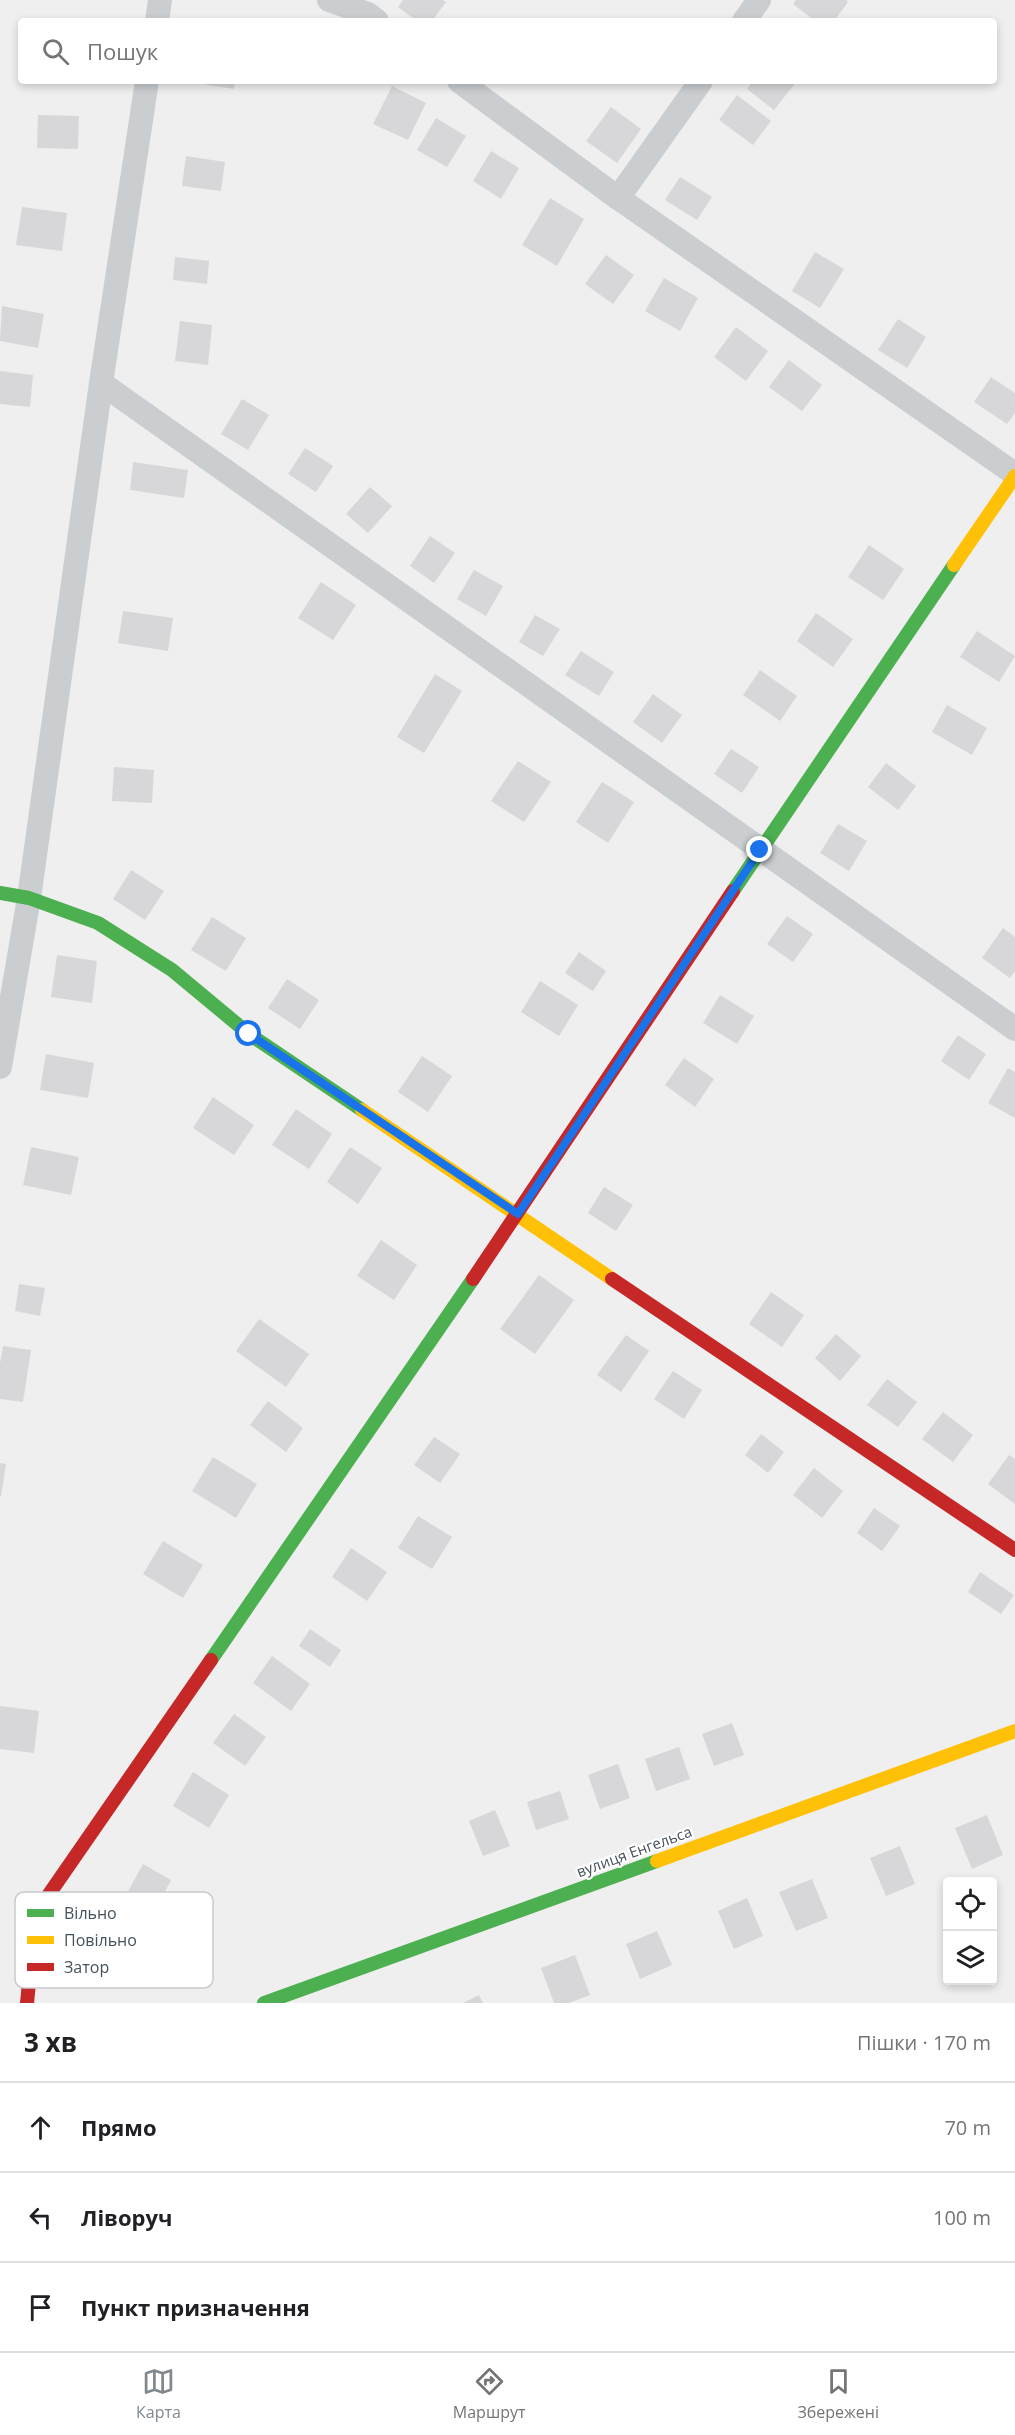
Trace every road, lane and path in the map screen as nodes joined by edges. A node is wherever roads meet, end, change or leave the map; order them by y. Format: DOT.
graph roads {
  1 [pos="160,0"];
  2 [pos="329,0"];
  3 [pos="759,0"];
  4 [pos="157,18"];
  5 [pos="373,18"];
  6 [pos="746,18"];
  7 [pos="147,84"];
  8 [pos="463,84"];
  9 [pos="699,84"];
  10 [pos="618,198"];
  11 [pos="101,383"];
  12 [pos="1015,475"];
  13 [pos="760,850"];
  14 [pos="0,893"];
  15 [pos="29,898"];
  16 [pos="1015,1029"];
  17 [pos="0,1067"];
  18 [pos="518,1214"];
  19 [pos="1015,1550"];
  20 [pos="1015,1731"];
  21 [pos="50,1892"];
  22 [pos="28,1988"];
  23 [pos="27,2003"];
  24 [pos="264,2003"];
  1 -- 4 [label="street"];
  2 -- 5 [label="street"];
  3 -- 6 [label="street"];
  7 -- 11 [label="street"];
  8 -- 10 [label="street"];
  9 -- 10 [label="street"];
  10 -- 12 [label="street"];
  11 -- 13 [label="street"];
  11 -- 15 [label="street"];
  12 -- 13 [label="street"];
  13 -- 16 [label="street"];
  13 -- 18 [label="street"];
  14 -- 15 [label="street"];
  15 -- 17 [label="street"];
  15 -- 18 [label="street"];
  18 -- 19 [label="street"];
  18 -- 21 [label="street"];
  20 -- 24 [label="street, вулиця Енгельса"];
  22 -- 23 [label="street"];
}
